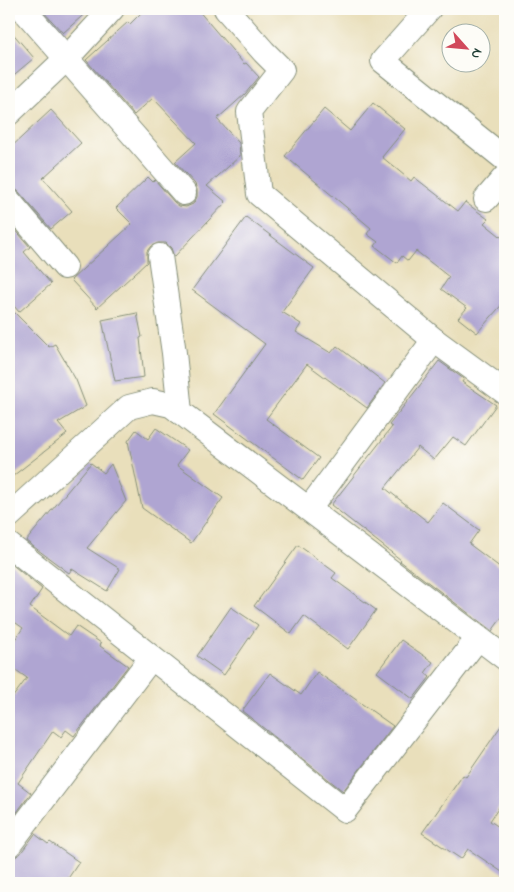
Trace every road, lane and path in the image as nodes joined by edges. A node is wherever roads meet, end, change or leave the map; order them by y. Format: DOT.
graph roads {
  1 [pos="23,9"];
  2 [pos="112,9"];
  3 [pos="226,9"];
  4 [pos="429,9"];
  5 [pos="66,58"];
  6 [pos="9,113"];
  7 [pos="505,159"];
  8 [pos="505,177"];
  9 [pos="184,193"];
  10 [pos="486,199"];
  11 [pos="9,201"];
  12 [pos="160,256"];
  13 [pos="65,267"];
  14 [pos="434,340"];
  15 [pos="505,392"];
  16 [pos="180,412"];
  17 [pos="309,509"];
  18 [pos="9,516"];
  19 [pos="9,545"];
  20 [pos="478,638"];
  21 [pos="151,658"];
  22 [pos="505,658"];
  23 [pos="9,845"];
  1 -- 5 [label="street"];
  2 -- 5 [label="street"];
  3 -- 14 [label="street"];
  4 -- 7 [label="street"];
  5 -- 6 [label="street"];
  5 -- 9 [label="street"];
  8 -- 10 [label="street"];
  11 -- 13 [label="street"];
  12 -- 16 [label="street"];
  14 -- 15 [label="street"];
  14 -- 17 [label="street"];
  16 -- 17 [label="street"];
  16 -- 18 [label="street"];
  17 -- 20 [label="street"];
  19 -- 21 [label="street"];
  20 -- 21 [label="street"];
  20 -- 22 [label="street"];
  21 -- 23 [label="street"];
}
